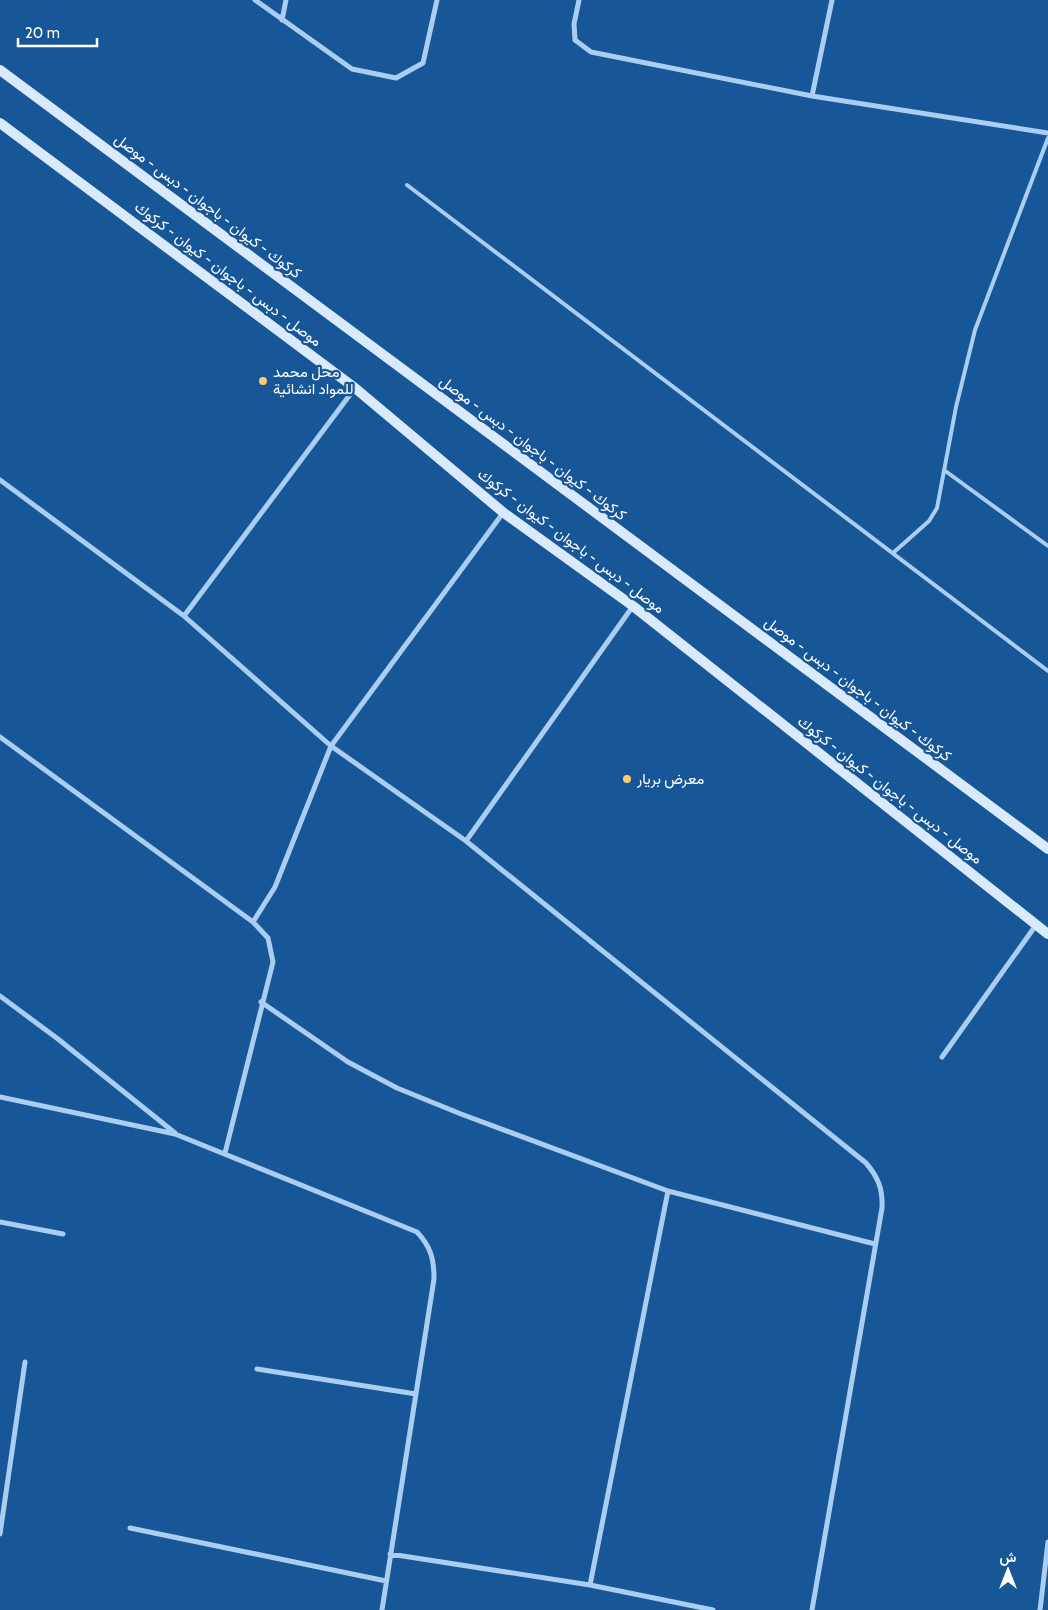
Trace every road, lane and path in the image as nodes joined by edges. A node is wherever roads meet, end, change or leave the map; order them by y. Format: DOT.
graph roads {
  1 [pos="255,0"];
  2 [pos="286,0"];
  3 [pos="437,0"];
  4 [pos="579,0"];
  5 [pos="832,0"];
  6 [pos="282,20"];
  7 [pos="0,70"];
  8 [pos="812,96"];
  9 [pos="0,123"];
  10 [pos="1048,133"];
  11 [pos="1048,138"];
  12 [pos="407,185"];
  13 [pos="355,388"];
  14 [pos="944,470"];
  15 [pos="0,480"];
  16 [pos="504,512"];
  17 [pos="1048,546"];
  18 [pos="893,553"];
  19 [pos="633,606"];
  20 [pos="184,616"];
  21 [pos="1048,671"];
  22 [pos="0,737"];
  23 [pos="330,746"];
  24 [pos="466,840"];
  25 [pos="1048,849"];
  26 [pos="253,922"];
  27 [pos="1036,925"];
  28 [pos="1048,934"];
  29 [pos="0,996"];
  30 [pos="261,1002"];
  31 [pos="942,1057"];
  32 [pos="0,1097"];
  33 [pos="175,1134"];
  34 [pos="225,1153"];
  35 [pos="668,1191"];
  36 [pos="0,1222"];
  37 [pos="63,1234"];
  38 [pos="875,1244"];
  39 [pos="25,1362"];
  40 [pos="257,1369"];
  41 [pos="416,1394"];
  42 [pos="130,1528"];
  43 [pos="0,1534"];
  44 [pos="1048,1542"];
  45 [pos="390,1554"];
  46 [pos="386,1581"];
  47 [pos="590,1585"];
  48 [pos="382,1610"];
  49 [pos="713,1610"];
  50 [pos="812,1610"];
  51 [pos="1040,1610"];
  1 -- 6 [label="street"];
  2 -- 6 [label="street"];
  3 -- 6 [label="street"];
  4 -- 8 [label="street"];
  5 -- 8 [label="street"];
  7 -- 25 [label="main road, كركوك - كيوان - باجوان - دبس - موصل"];
  8 -- 10 [label="street"];
  9 -- 13 [label="main road, موصل - دبس - باجوان - كيوان - كركوك"];
  11 -- 14 [label="lane"];
  12 -- 18 [label="lane"];
  13 -- 16 [label="main road, موصل - دبس - باجوان - كيوان - كركوك"];
  13 -- 20 [label="street"];
  14 -- 17 [label="lane"];
  14 -- 18 [label="lane"];
  15 -- 20 [label="street"];
  16 -- 19 [label="main road, موصل - دبس - باجوان - كيوان - كركوك"];
  16 -- 23 [label="street"];
  18 -- 21 [label="lane"];
  19 -- 24 [label="street"];
  19 -- 27 [label="main road, موصل - دبس - باجوان - كيوان - كركوك"];
  20 -- 23 [label="street"];
  22 -- 26 [label="street"];
  23 -- 24 [label="street"];
  23 -- 26 [label="street"];
  24 -- 38 [label="street"];
  26 -- 30 [label="street"];
  27 -- 28 [label="main road, موصل - دبس - باجوان - كيوان - كركوك"];
  27 -- 31 [label="street"];
  29 -- 33 [label="street"];
  30 -- 34 [label="street"];
  30 -- 35 [label="street"];
  32 -- 33 [label="street"];
  33 -- 34 [label="street"];
  34 -- 41 [label="street"];
  35 -- 38 [label="street"];
  35 -- 47 [label="street"];
  36 -- 37 [label="street"];
  38 -- 50 [label="street"];
  39 -- 43 [label="street"];
  40 -- 41 [label="street"];
  41 -- 45 [label="street"];
  42 -- 46 [label="street"];
  44 -- 51 [label="street"];
  45 -- 46 [label="street"];
  45 -- 47 [label="street"];
  46 -- 48 [label="street"];
  47 -- 49 [label="street"];
}
